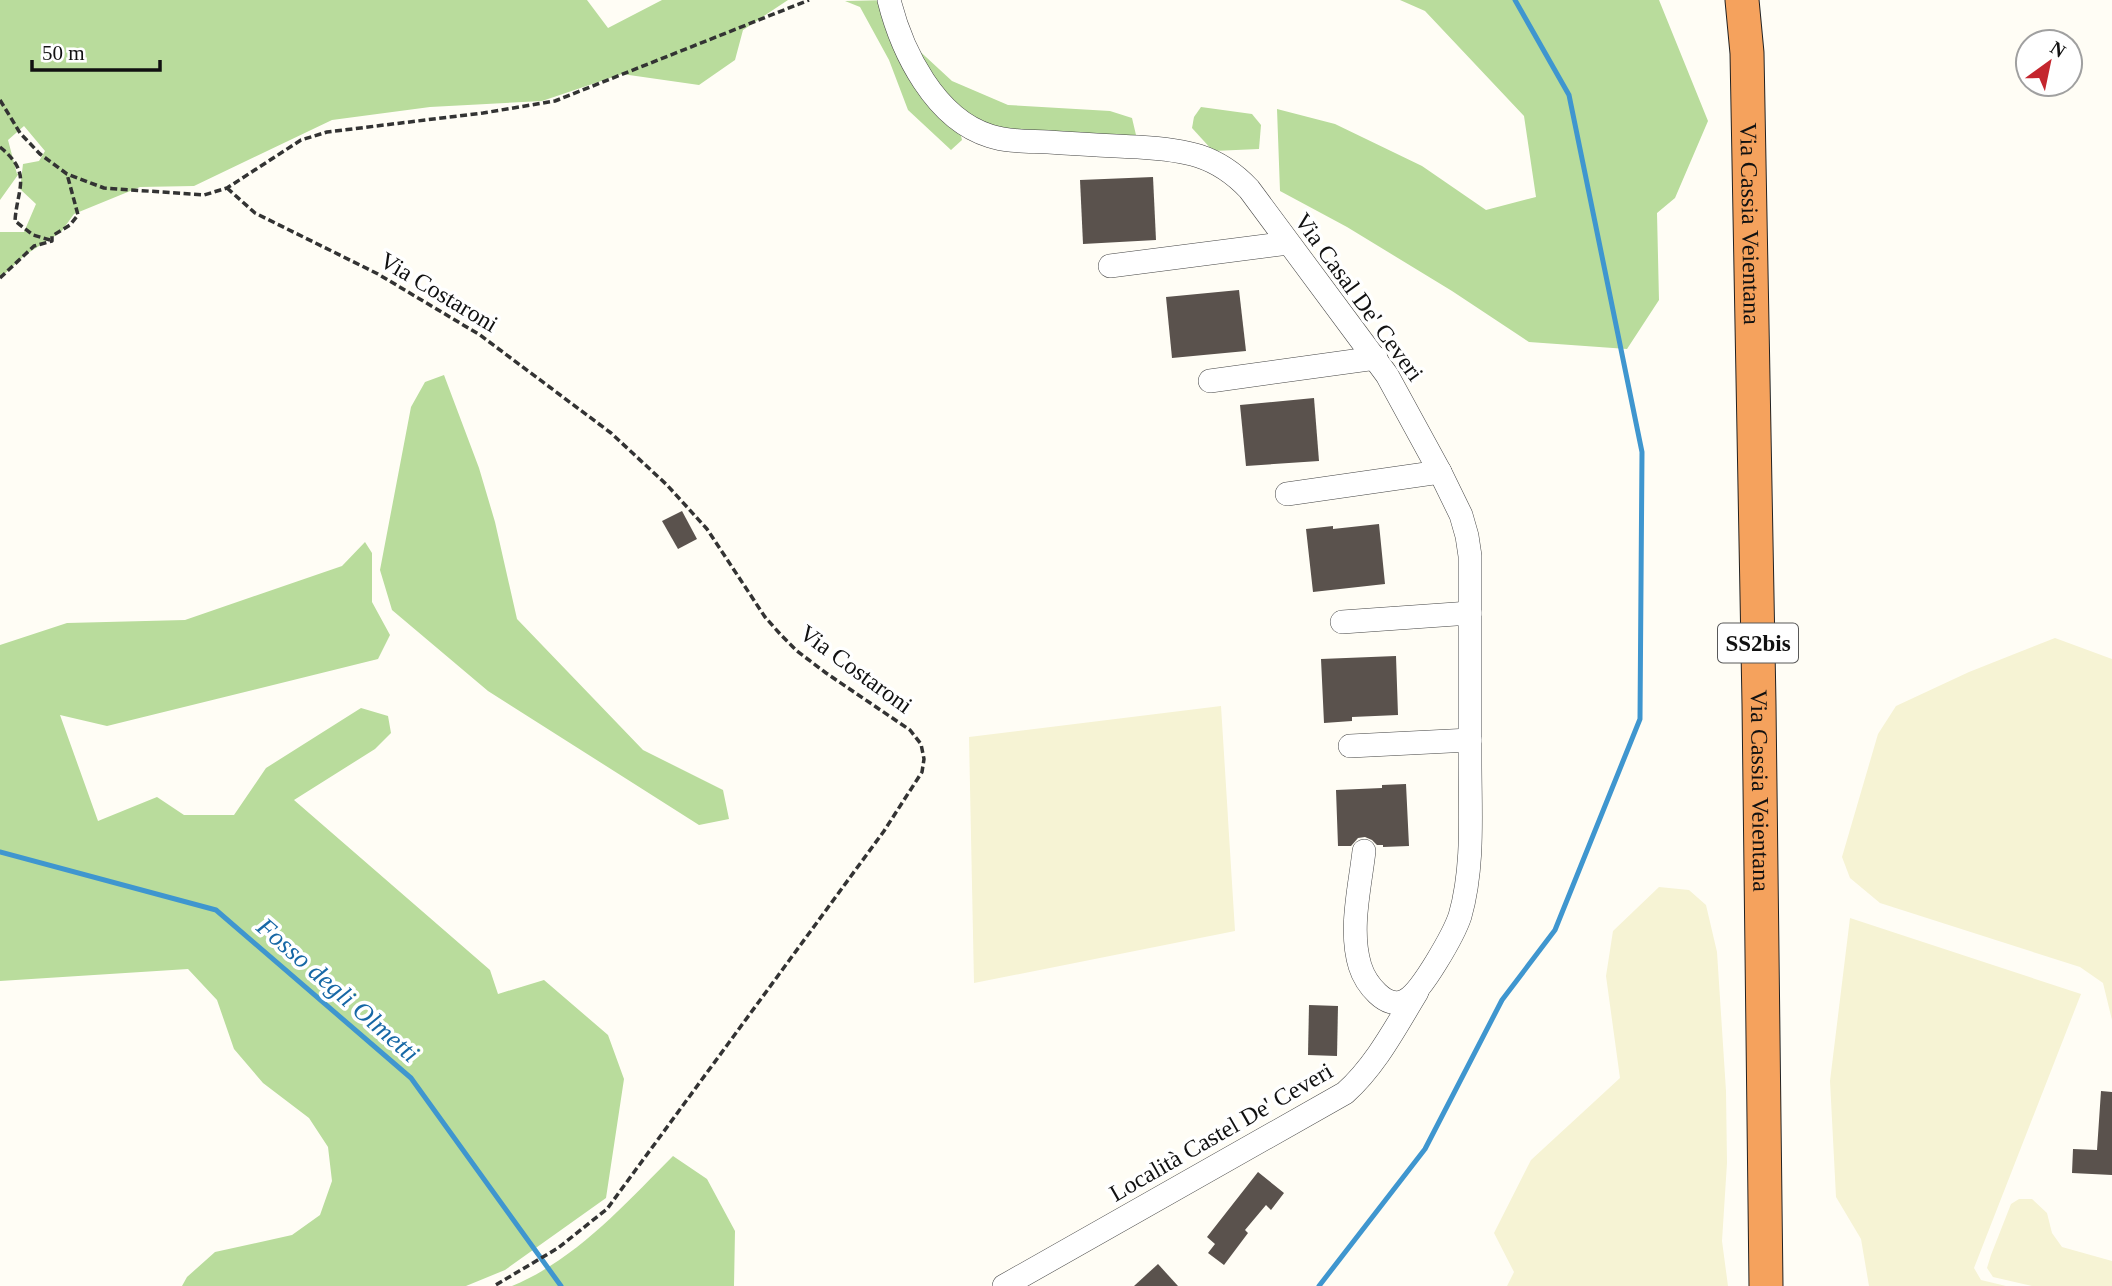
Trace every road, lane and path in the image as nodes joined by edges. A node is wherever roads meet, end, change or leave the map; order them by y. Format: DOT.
graph roads {
  1 [pos="809,0"];
  2 [pos="889,0"];
  3 [pos="1742,0"];
  4 [pos="1765,0"];
  5 [pos="0,100"];
  6 [pos="0,147"];
  7 [pos="67,174"];
  8 [pos="227,188"];
  9 [pos="52,241"];
  10 [pos="1288,243"];
  11 [pos="1110,266"];
  12 [pos="0,278"];
  13 [pos="1376,358"];
  14 [pos="1210,381"];
  15 [pos="1440,472"];
  16 [pos="1287,494"];
  17 [pos="1470,613"];
  18 [pos="1342,622"];
  19 [pos="1470,740"];
  20 [pos="1350,746"];
  21 [pos="1364,851"];
  22 [pos="1446,945"];
  23 [pos="494,1286"];
  24 [pos="1004,1286"];
  25 [pos="1766,1286"];
  26 [pos="1788,1286"];
  1 -- 8 [label="path"];
  2 -- 10 [label="street, Via Casal De' Ceveri"];
  3 -- 25 [label="highway, Via Cassia Veientana / SS2bis"];
  4 -- 26 [label="highway, Via Cassia Veientana / SS2bis"];
  5 -- 7 [label="path"];
  6 -- 9 [label="path"];
  7 -- 8 [label="path"];
  7 -- 9 [label="path"];
  8 -- 23 [label="path, Via Costaroni"];
  9 -- 12 [label="path"];
  10 -- 11 [label="street"];
  10 -- 13 [label="street, Via Casal De' Ceveri"];
  13 -- 14 [label="street"];
  13 -- 15 [label="street, Via Casal De' Ceveri"];
  15 -- 16 [label="street"];
  15 -- 17 [label="street, Via Casal De' Ceveri"];
  17 -- 18 [label="street"];
  17 -- 19 [label="street, Via Casal De' Ceveri"];
  19 -- 20 [label="street"];
  19 -- 22 [label="street, Via Casal De' Ceveri"];
  21 -- 22 [label="street, Via Casal De' Ceveri"];
  22 -- 24 [label="street, Località Castel De' Ceveri"];
}
